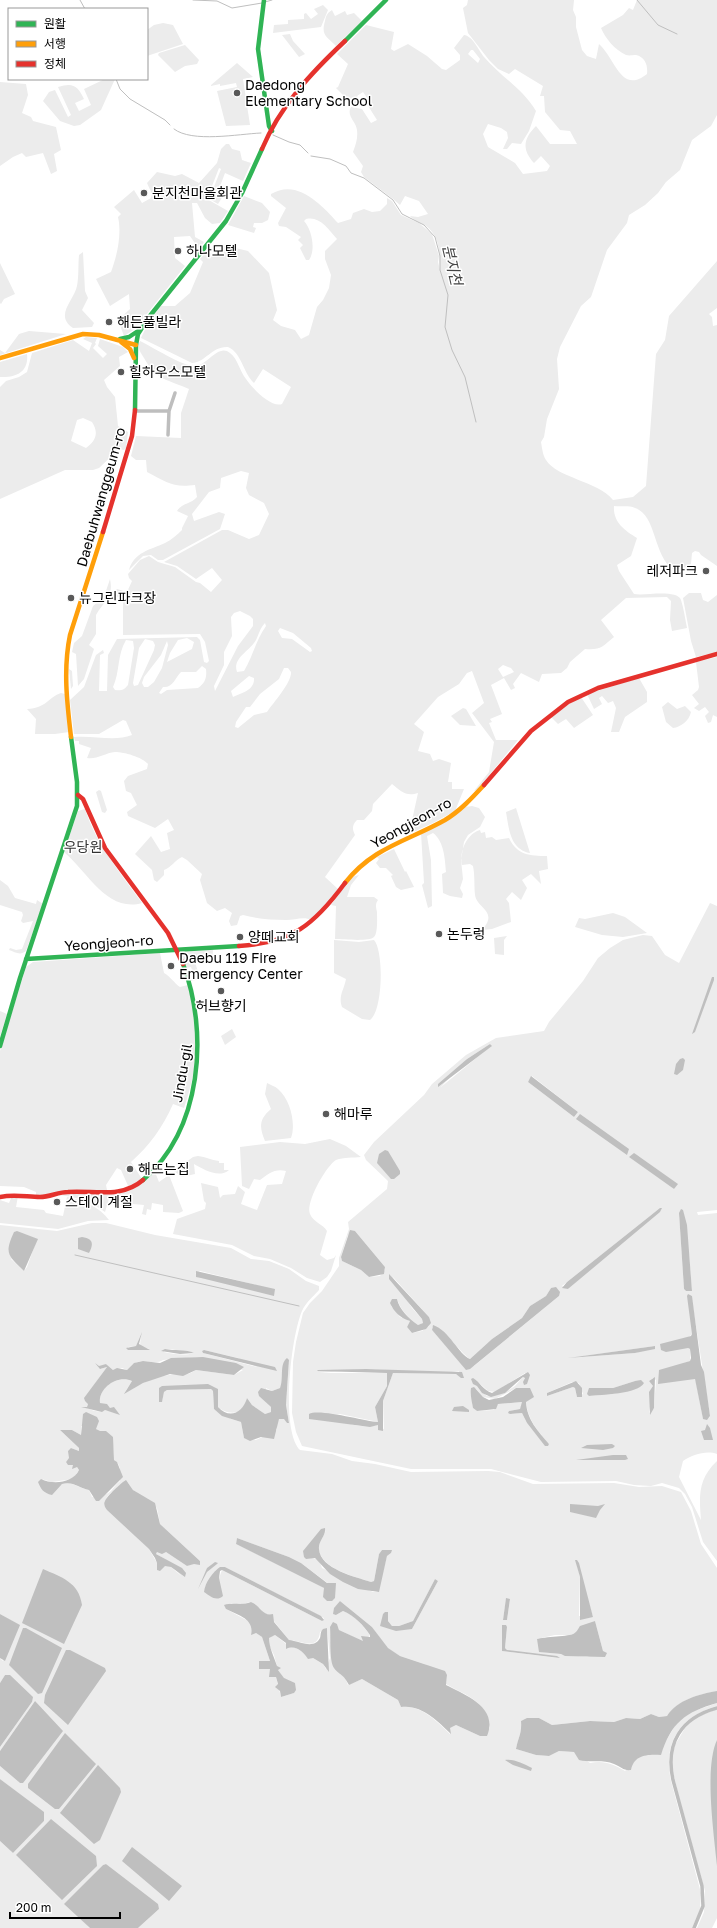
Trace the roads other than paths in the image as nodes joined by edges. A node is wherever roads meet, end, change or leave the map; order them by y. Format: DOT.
graph roads {
  1 [pos="264,0"];
  2 [pos="386,0"];
  3 [pos="272,131"];
  4 [pos="141,328"];
  5 [pos="116,340"];
  6 [pos="136,345"];
  7 [pos="0,358"];
  8 [pos="135,362"];
  9 [pos="175,393"];
  10 [pos="135,411"];
  11 [pos="169,411"];
  12 [pos="168,435"];
  13 [pos="717,654"];
  14 [pos="78,795"];
  15 [pos="178,950"];
  16 [pos="26,959"];
  17 [pos="0,1046"];
  18 [pos="0,1197"];
  19 [pos="717,1708"];
  20 [pos="694,1928"];
  1 -- 3 [label="street"];
  2 -- 3 [label="street, Daebuhwanggeum-ro"];
  3 -- 4 [label="street, Daebuhwanggeum-ro"];
  4 -- 5 [label="street"];
  4 -- 6 [label="street, Daebuhwanggeum-ro"];
  5 -- 6 [label="street"];
  5 -- 7 [label="street"];
  5 -- 8 [label="street"];
  6 -- 8 [label="street, Daebuhwanggeum-ro"];
  8 -- 10 [label="street, Daebuhwanggeum-ro"];
  9 -- 11 [label="street"];
  10 -- 11 [label="street"];
  10 -- 14 [label="street, Daebuhwanggeum-ro"];
  11 -- 12 [label="street"];
  13 -- 15 [label="street, Yeongjeon-ro"];
  14 -- 15 [label="street, Jindu-gil"];
  14 -- 16 [label="street, Daebuhwanggeum-ro"];
  15 -- 16 [label="street, Yeongjeon-ro"];
  15 -- 18 [label="street, Jindu-gil"];
  16 -- 17 [label="street, Daebuhwanggeum-ro"];
  19 -- 20 [label="street"];
}
